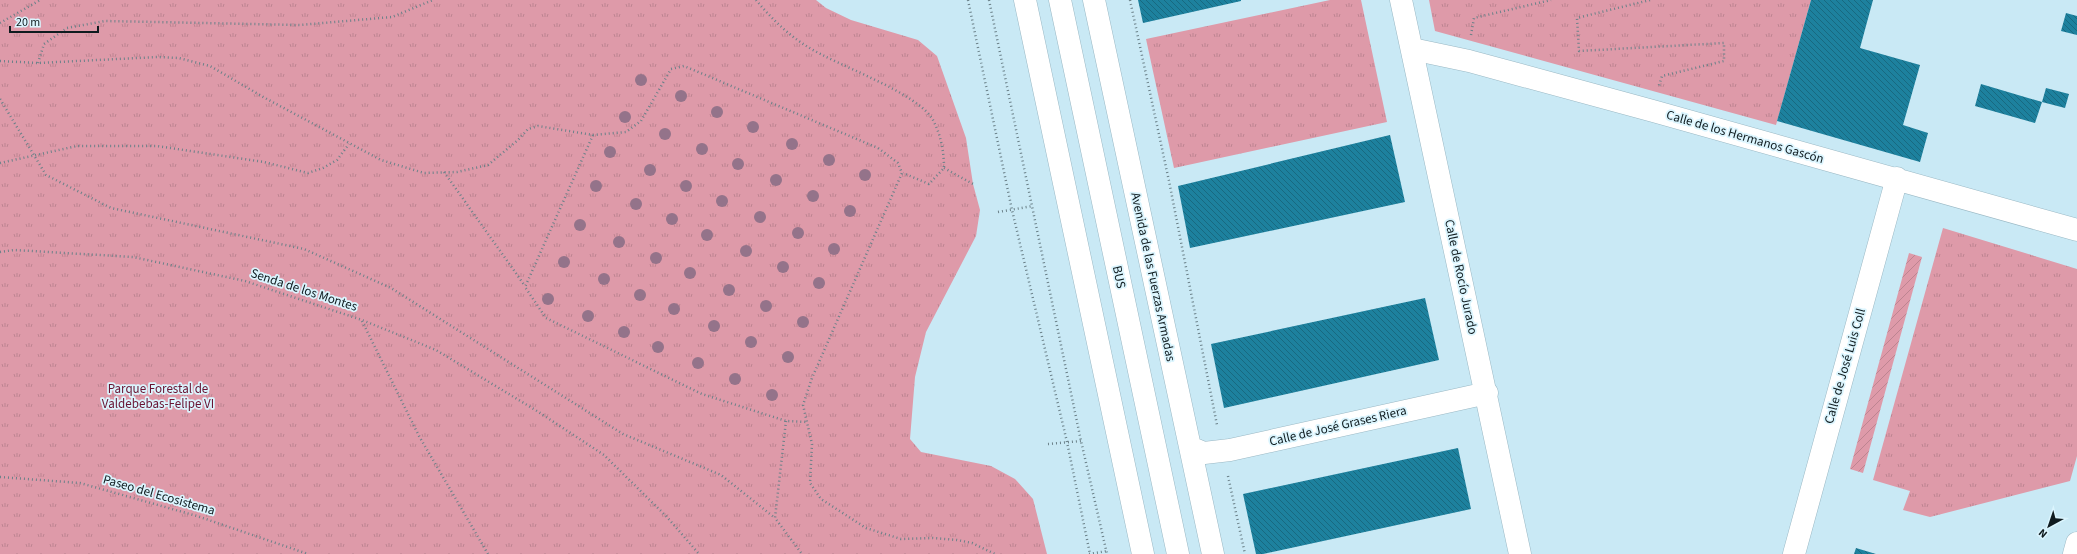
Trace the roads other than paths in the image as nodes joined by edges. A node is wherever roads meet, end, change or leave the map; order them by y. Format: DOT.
graph roads {
  1 [pos="1025,0"];
  2 [pos="1060,0"];
  3 [pos="1094,0"];
  4 [pos="1401,0"];
  5 [pos="1412,49"];
  6 [pos="1897,178"];
  7 [pos="2077,230"];
  8 [pos="1486,393"];
  9 [pos="1190,447"];
  10 [pos="2077,543"];
  11 [pos="1143,554"];
  12 [pos="1178,554"];
  13 [pos="1213,554"];
  14 [pos="1520,554"];
  15 [pos="1794,554"];
  16 [pos="2074,554"];
  1 -- 11 [label="street"];
  2 -- 12 [label="street, BUS"];
  3 -- 9 [label="street, Avenida de las Fuerzas Armadas"];
  4 -- 5 [label="street, Calle de Rocío Jurado"];
  5 -- 6 [label="street, Calle de los Hermanos Gascón"];
  5 -- 8 [label="street, Calle de Rocío Jurado"];
  6 -- 7 [label="street, Calle de los Hermanos Gascón"];
  6 -- 15 [label="street, Calle de José Luis Coll"];
  8 -- 9 [label="street, Calle de José Grases Riera"];
  8 -- 14 [label="street, Calle de Rocío Jurado"];
  9 -- 13 [label="street, Avenida de las Fuerzas Armadas"];
  10 -- 16 [label="street"];
}
